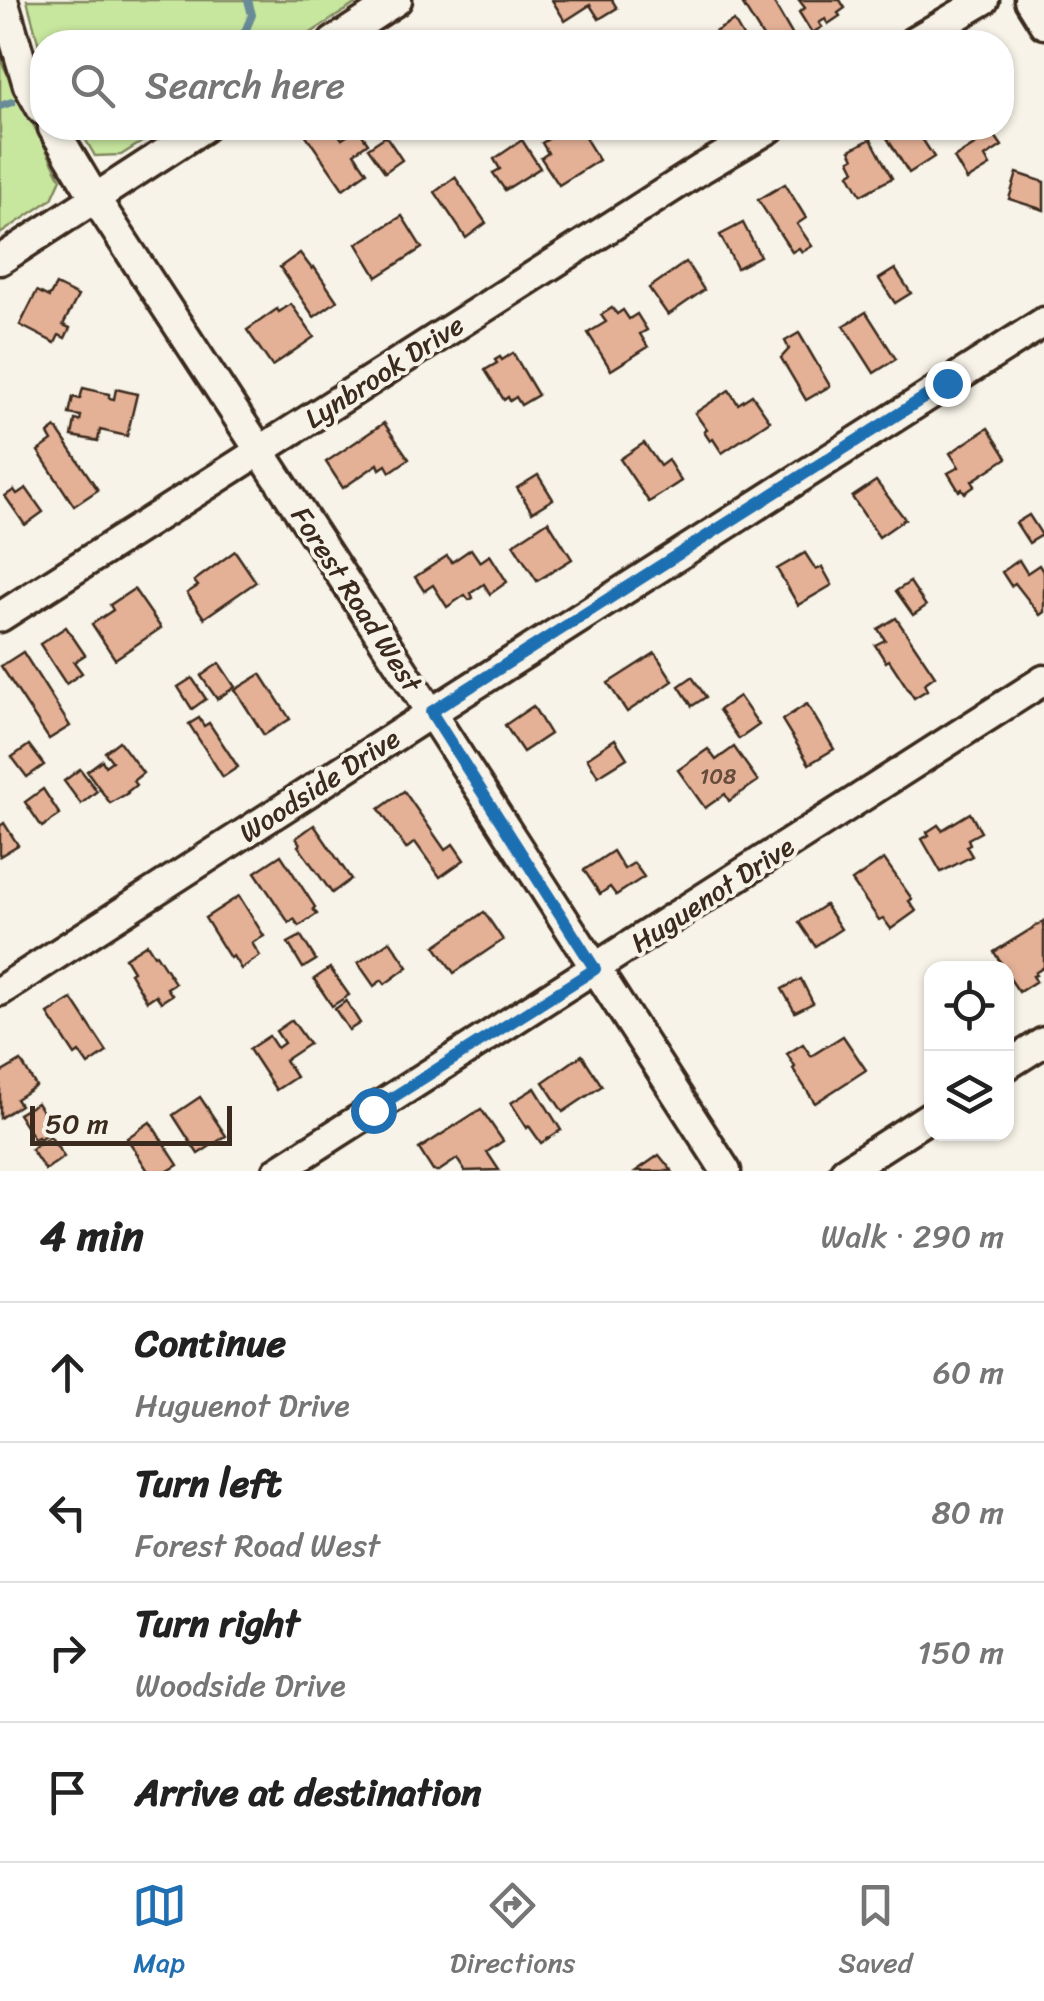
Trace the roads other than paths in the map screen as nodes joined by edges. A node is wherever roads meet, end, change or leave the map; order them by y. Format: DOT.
graph roads {
  1 [pos="3,0"];
  2 [pos="397,0"];
  3 [pos="984,0"];
  4 [pos="1029,0"];
  5 [pos="1044,24"];
  6 [pos="351,30"];
  7 [pos="933,30"];
  8 [pos="30,89"];
  9 [pos="60,140"];
  10 [pos="184,140"];
  11 [pos="750,140"];
  12 [pos="95,198"];
  13 [pos="0,260"];
  14 [pos="1044,322"];
  15 [pos="260,450"];
  16 [pos="0,617"];
  17 [pos="1044,680"];
  18 [pos="431,712"];
  19 [pos="595,969"];
  20 [pos="0,991"];
  21 [pos="1044,1042"];
  22 [pos="1014,1061"];
  23 [pos="924,1120"];
  24 [pos="278,1171"];
  25 [pos="726,1171"];
  26 [pos="845,1171"];
  1 -- 8 [label="street"];
  2 -- 6 [label="street"];
  3 -- 7 [label="street"];
  4 -- 5 [label="street"];
  9 -- 12 [label="street, Forest Road West"];
  10 -- 12 [label="street"];
  11 -- 15 [label="street, Lynbrook Drive"];
  12 -- 13 [label="street"];
  12 -- 15 [label="street, Forest Road West"];
  14 -- 18 [label="street, Woodside Drive"];
  15 -- 16 [label="street, Lynbrook Drive"];
  15 -- 18 [label="street, Forest Road West"];
  17 -- 19 [label="street, Huguenot Drive"];
  18 -- 19 [label="street, Forest Road West"];
  18 -- 20 [label="street, Woodside Drive"];
  19 -- 24 [label="street, Huguenot Drive"];
  19 -- 25 [label="street, Forest Road West"];
  21 -- 22 [label="street"];
  23 -- 26 [label="street"];
}
